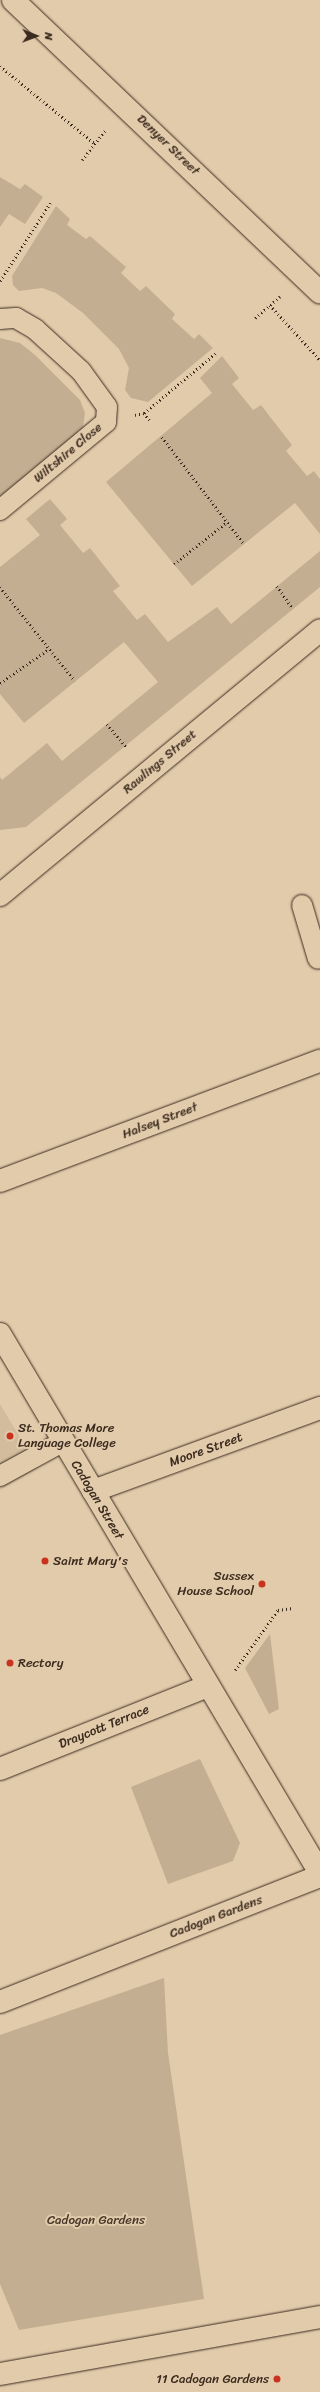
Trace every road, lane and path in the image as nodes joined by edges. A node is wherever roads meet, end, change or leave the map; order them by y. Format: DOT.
graph roads {
  1 [pos="13,0"];
  2 [pos="0,66"];
  3 [pos="82,160"];
  4 [pos="50,203"];
  5 [pos="0,281"];
  6 [pos="320,292"];
  7 [pos="270,305"];
  8 [pos="0,319"];
  9 [pos="216,352"];
  10 [pos="320,360"];
  11 [pos="144,413"];
  12 [pos="150,421"];
  13 [pos="106,422"];
  14 [pos="162,437"];
  15 [pos="0,510"];
  16 [pos="227,522"];
  17 [pos="244,544"];
  18 [pos="174,564"];
  19 [pos="277,586"];
  20 [pos="0,587"];
  21 [pos="294,609"];
  22 [pos="320,630"];
  23 [pos="49,649"];
  24 [pos="75,681"];
  25 [pos="0,683"];
  26 [pos="107,724"];
  27 [pos="126,747"];
  28 [pos="0,894"];
  29 [pos="302,905"];
  30 [pos="318,959"];
  31 [pos="320,1061"];
  32 [pos="0,1181"];
  33 [pos="0,1334"];
  34 [pos="320,1408"];
  35 [pos="62,1442"];
  36 [pos="0,1476"];
  37 [pos="93,1491"];
  38 [pos="293,1608"];
  39 [pos="211,1692"];
  40 [pos="0,1769"];
  41 [pos="320,1873"];
  42 [pos="320,1876"];
  43 [pos="0,2002"];
  44 [pos="320,2316"];
  45 [pos="0,2374"];
  1 -- 6 [label="street, Denyer Street"];
  2 -- 3 [label="path"];
  4 -- 5 [label="path"];
  7 -- 10 [label="path"];
  8 -- 13 [label="lane, Wiltshire Close"];
  9 -- 11 [label="path"];
  11 -- 12 [label="path"];
  11 -- 13 [label="path"];
  13 -- 15 [label="lane, Wiltshire Close"];
  14 -- 16 [label="path"];
  16 -- 17 [label="path"];
  16 -- 18 [label="path"];
  19 -- 21 [label="path"];
  20 -- 23 [label="path"];
  22 -- 28 [label="street, Rawlings Street"];
  23 -- 24 [label="path"];
  23 -- 25 [label="path"];
  26 -- 27 [label="path"];
  29 -- 30 [label="lane"];
  31 -- 32 [label="street, Halsey Street"];
  33 -- 35 [label="street, Cadogan Street"];
  34 -- 37 [label="street, Moore Street"];
  35 -- 36 [label="lane"];
  35 -- 37 [label="street, Cadogan Street"];
  37 -- 39 [label="street, Cadogan Street"];
  38 -- 39 [label="path"];
  39 -- 40 [label="street, Draycott Terrace"];
  39 -- 41 [label="street"];
  42 -- 43 [label="street, Cadogan Gardens"];
  44 -- 45 [label="street"];
}
